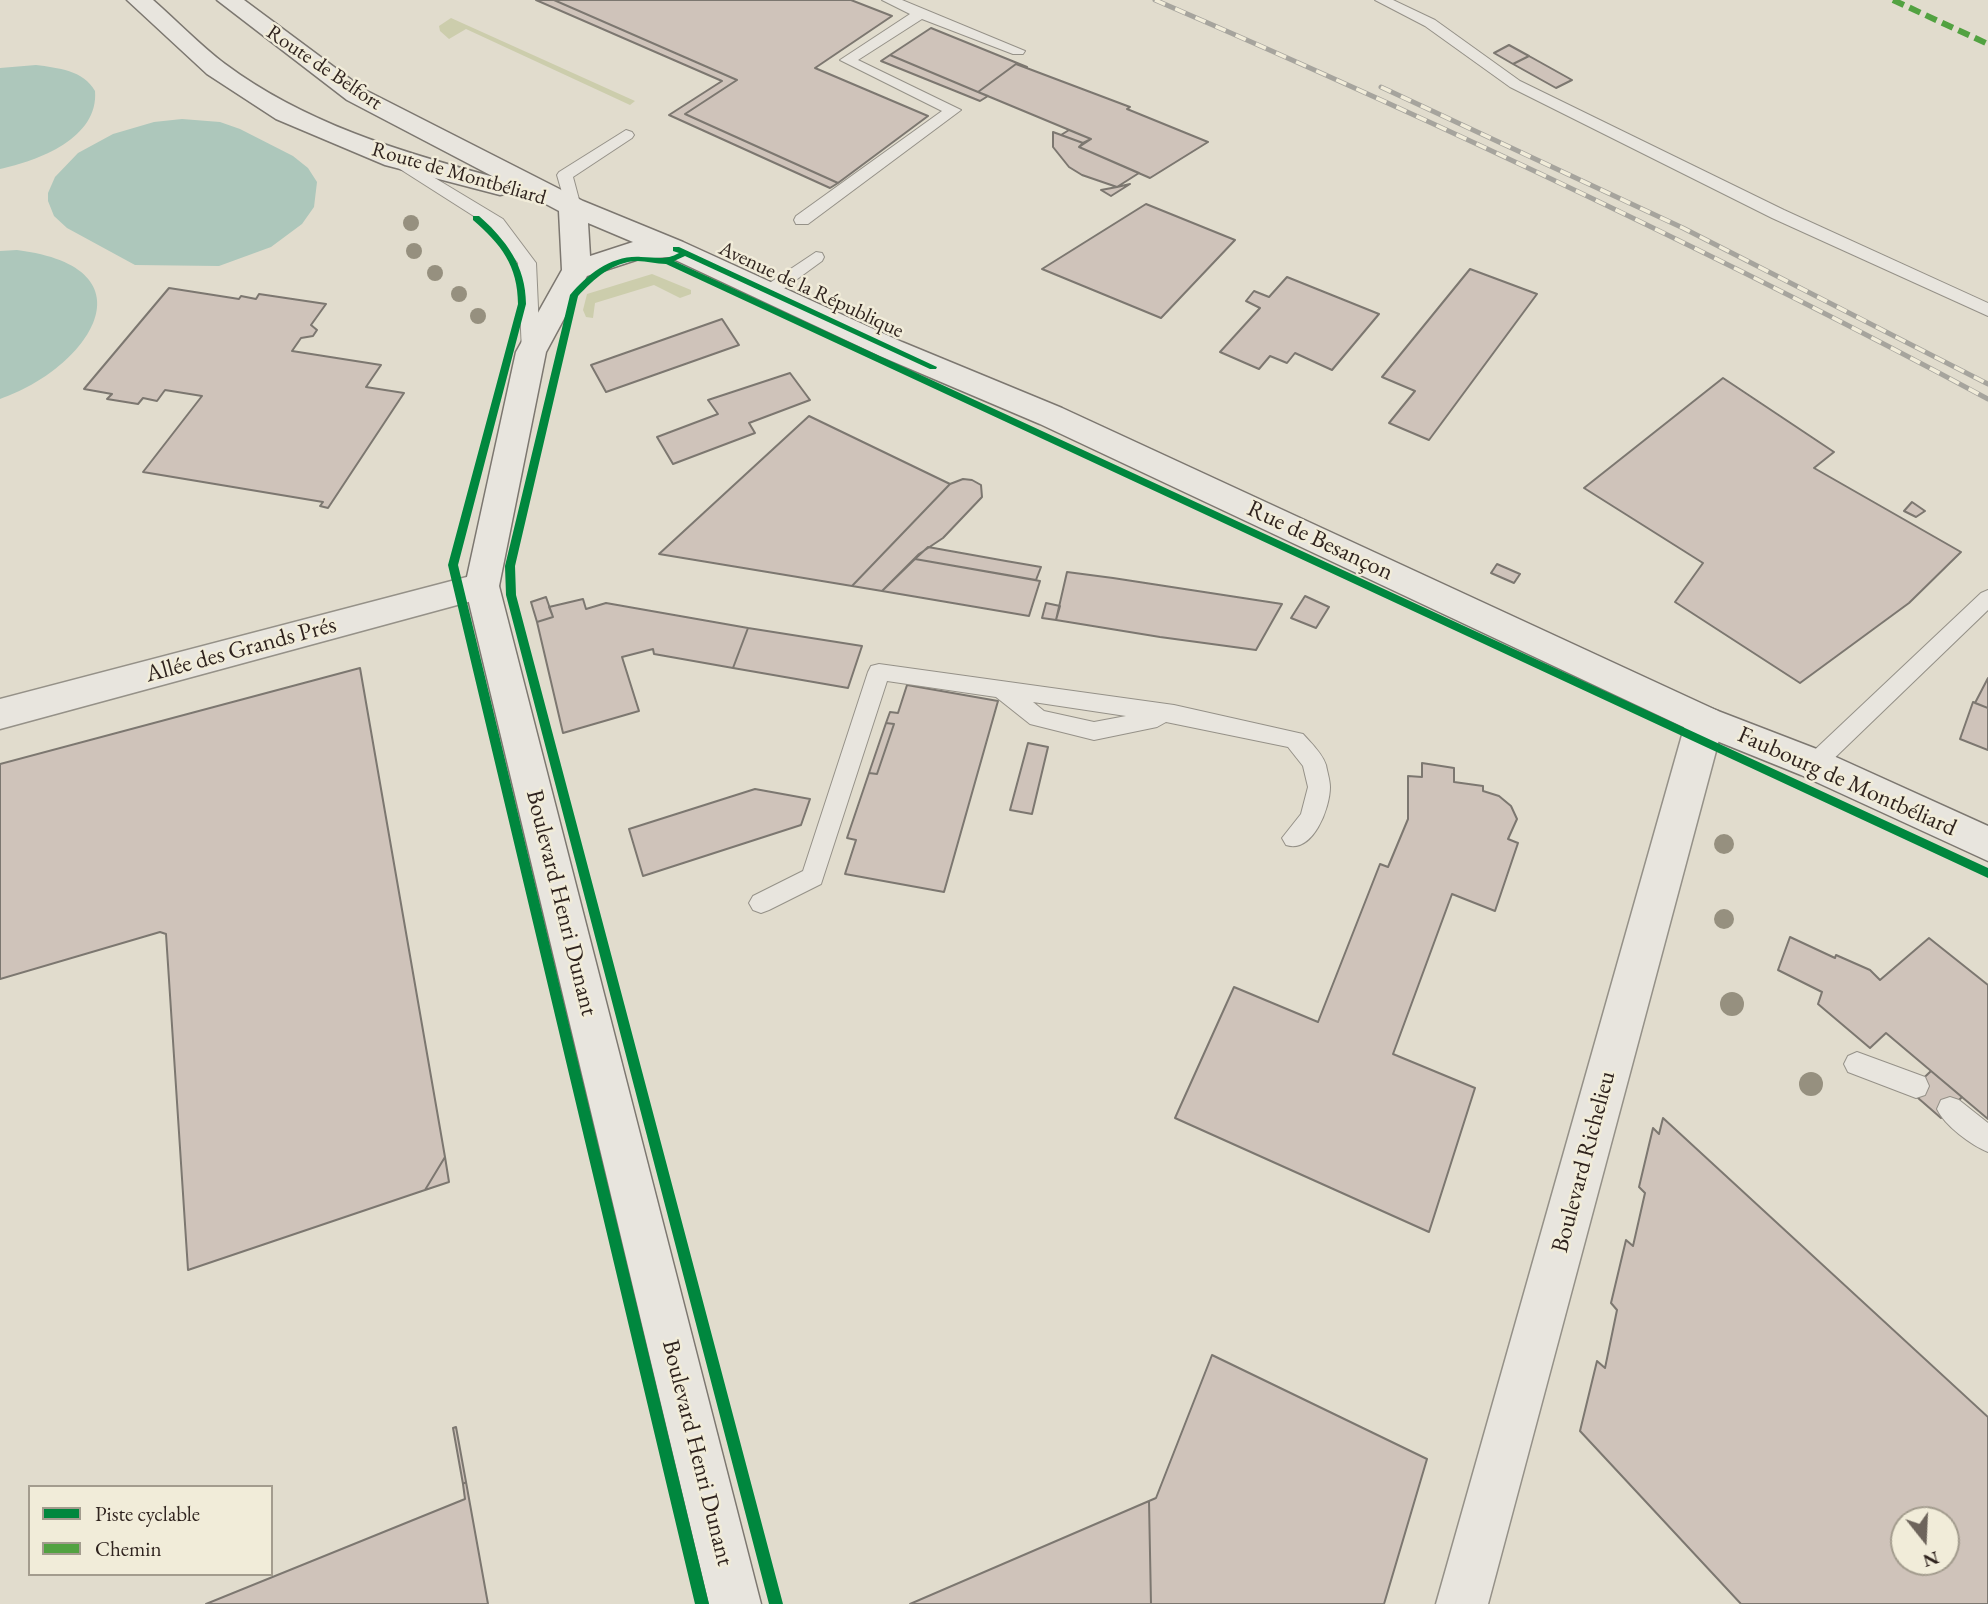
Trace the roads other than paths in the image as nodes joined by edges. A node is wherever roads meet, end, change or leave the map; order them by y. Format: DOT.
graph roads {
  1 [pos="139,0"];
  2 [pos="229,0"];
  3 [pos="889,0"];
  4 [pos="1382,0"];
  5 [pos="921,13"];
  6 [pos="1018,51"];
  7 [pos="626,135"];
  8 [pos="395,159"];
  9 [pos="573,207"];
  10 [pos="803,220"];
  11 [pos="673,248"];
  12 [pos="816,257"];
  13 [pos="576,270"];
  14 [pos="768,292"];
  15 [pos="1988,310"];
  16 [pos="531,352"];
  17 [pos="933,367"];
  18 [pos="482,586"];
  19 [pos="1988,598"];
  20 [pos="0,714"];
  21 [pos="1705,720"];
  22 [pos="1814,764"];
  23 [pos="1294,838"];
  24 [pos="1988,845"];
  25 [pos="761,902"];
  26 [pos="1857,1064"];
  27 [pos="1916,1086"];
  28 [pos="1950,1109"];
  29 [pos="1988,1139"];
  30 [pos="735,1604"];
  31 [pos="1462,1604"];
  1 -- 8 [label="main road, Route de Montbéliard"];
  2 -- 9 [label="main road, Route de Belfort"];
  3 -- 5 [label="lane"];
  4 -- 15 [label="lane"];
  5 -- 6 [label="lane"];
  5 -- 10 [label="lane"];
  7 -- 9 [label="lane"];
  8 -- 9 [label="main road, Route de Montbéliard"];
  8 -- 16 [label="lane"];
  9 -- 11 [label="main road, Avenue de la République"];
  9 -- 13 [label="main road"];
  11 -- 13 [label="main road"];
  11 -- 14 [label="main road, Avenue de la République"];
  12 -- 14 [label="lane"];
  13 -- 16 [label="main road, Boulevard Henri Dunant"];
  14 -- 17 [label="main road, Avenue de la République"];
  16 -- 18 [label="main road, Boulevard Henri Dunant"];
  17 -- 21 [label="main road, Rue de Besançon"];
  18 -- 20 [label="main road, Allée des Grands Prés"];
  18 -- 30 [label="main road, Boulevard Henri Dunant"];
  19 -- 22 [label="lane"];
  21 -- 22 [label="main road, Faubourg de Montbéliard"];
  21 -- 31 [label="main road, Boulevard Richelieu"];
  22 -- 24 [label="main road, Faubourg de Montbéliard"];
  23 -- 25 [label="lane"];
  26 -- 27 [label="lane"];
  28 -- 29 [label="lane"];
}
